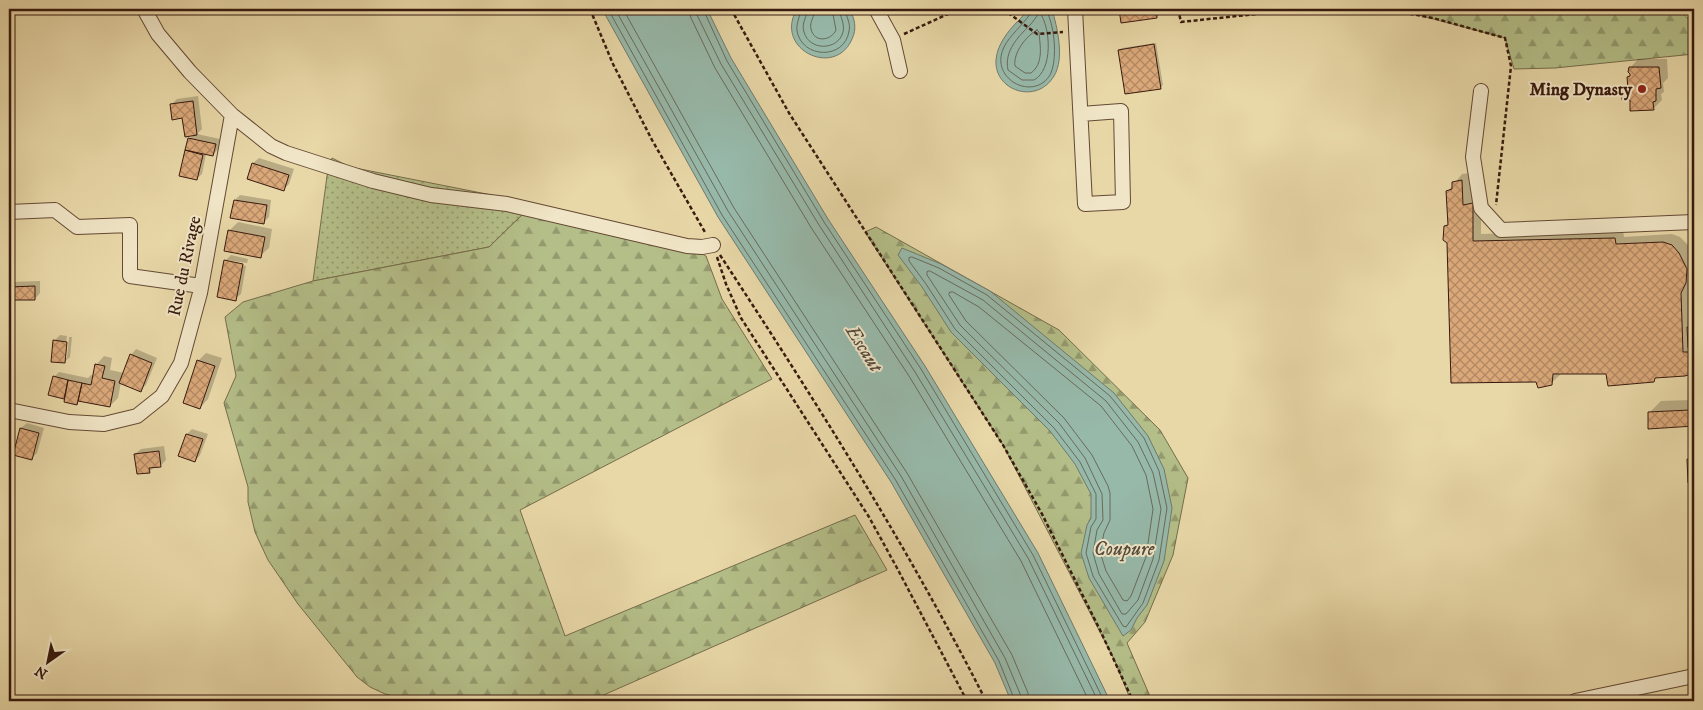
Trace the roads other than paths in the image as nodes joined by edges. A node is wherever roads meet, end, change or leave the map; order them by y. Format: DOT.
graph roads {
  1 [pos="144,9"];
  2 [pos="876,9"];
  3 [pos="1075,9"];
  4 [pos="900,71"];
  5 [pos="1481,91"];
  6 [pos="1081,114"];
  7 [pos="232,115"];
  8 [pos="9,212"];
  9 [pos="1694,222"];
  10 [pos="713,245"];
  11 [pos="201,286"];
  12 [pos="9,410"];
  13 [pos="1694,676"];
  14 [pos="1576,701"];
  1 -- 7 [label="street"];
  2 -- 4 [label="street"];
  3 -- 6 [label="street"];
  5 -- 9 [label="street"];
  6 -- 6 [label="street"];
  7 -- 10 [label="street"];
  7 -- 11 [label="street, Rue du Rivage"];
  8 -- 11 [label="street"];
  11 -- 12 [label="street, Rue du Rivage"];
  13 -- 14 [label="street"];
}
